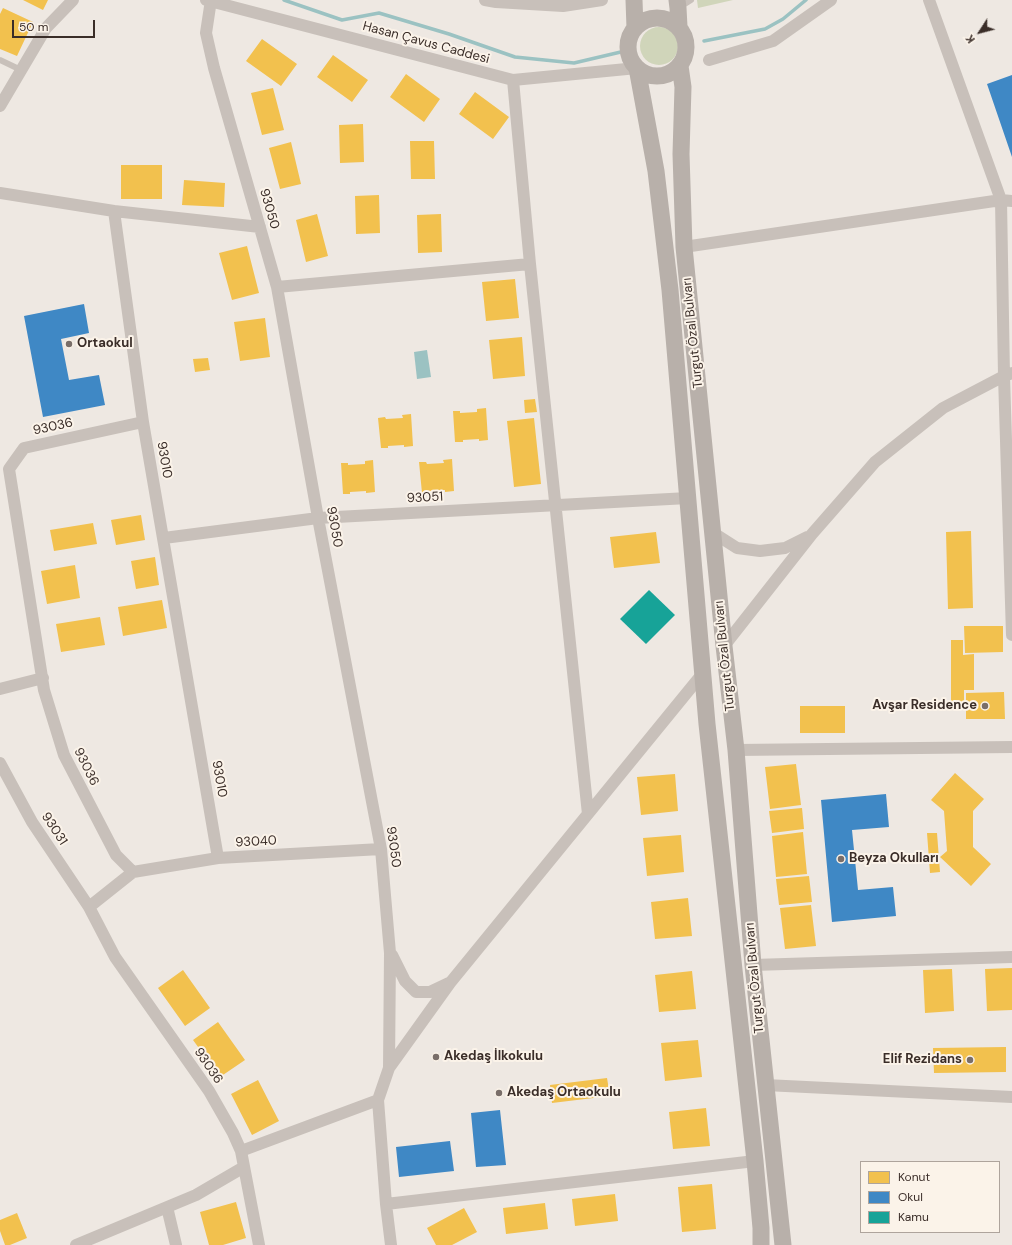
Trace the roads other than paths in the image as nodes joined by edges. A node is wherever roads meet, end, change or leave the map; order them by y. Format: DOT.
graph roads {
  1 [pos="73,0"];
  2 [pos="206,0"];
  3 [pos="211,0"];
  4 [pos="602,0"];
  5 [pos="634,0"];
  6 [pos="831,0"];
  7 [pos="929,0"];
  8 [pos="492,1"];
  9 [pos="682,3"];
  10 [pos="679,27"];
  11 [pos="635,28"];
  12 [pos="0,60"];
  13 [pos="709,60"];
  14 [pos="680,66"];
  15 [pos="637,68"];
  16 [pos="21,70"];
  17 [pos="512,80"];
  18 [pos="0,106"];
  19 [pos="0,193"];
  20 [pos="1007,200"];
  21 [pos="114,211"];
  22 [pos="260,227"];
  23 [pos="684,247"];
  24 [pos="530,264"];
  25 [pos="278,287"];
  26 [pos="1008,374"];
  27 [pos="144,422"];
  28 [pos="688,498"];
  29 [pos="555,505"];
  30 [pos="318,518"];
  31 [pos="712,532"];
  32 [pos="812,534"];
  33 [pos="164,538"];
  34 [pos="1012,635"];
  35 [pos="724,646"];
  36 [pos="704,674"];
  37 [pos="42,678"];
  38 [pos="0,689"];
  39 [pos="1012,746"];
  40 [pos="736,750"];
  41 [pos="0,764"];
  42 [pos="588,814"];
  43 [pos="380,849"];
  44 [pos="218,858"];
  45 [pos="133,872"];
  46 [pos="89,907"];
  47 [pos="390,953"];
  48 [pos="1012,957"];
  49 [pos="753,966"];
  50 [pos="450,983"];
  51 [pos="389,1068"];
  52 [pos="765,1085"];
  53 [pos="1012,1097"];
  54 [pos="378,1100"];
  55 [pos="241,1151"];
  56 [pos="755,1161"];
  57 [pos="244,1167"];
  58 [pos="386,1204"];
  59 [pos="167,1207"];
  60 [pos="76,1245"];
  61 [pos="176,1245"];
  62 [pos="259,1245"];
  63 [pos="391,1245"];
  64 [pos="761,1245"];
  65 [pos="783,1245"];
  1 -- 16 [label="street"];
  2 -- 3 [label="street"];
  3 -- 17 [label="street, Hasan Çavus Caddesi"];
  3 -- 22 [label="street, 93050"];
  4 -- 8 [label="street"];
  5 -- 11 [label="main road, Turgut Özal Bulvarı"];
  6 -- 13 [label="street"];
  7 -- 20 [label="street"];
  9 -- 10 [label="main road, Turgut Özal Bulvarı"];
  10 -- 11 [label="main road"];
  10 -- 14 [label="main road, Turgut Özal Bulvarı"];
  11 -- 15 [label="main road, Turgut Özal Bulvarı"];
  12 -- 16 [label="lane"];
  14 -- 15 [label="main road"];
  14 -- 23 [label="main road, Turgut Özal Bulvarı"];
  15 -- 17 [label="street, Hasan Çavus Caddesi"];
  15 -- 28 [label="main road, Turgut Özal Bulvarı"];
  16 -- 18 [label="street"];
  17 -- 24 [label="street"];
  19 -- 21 [label="street"];
  20 -- 23 [label="street"];
  20 -- 26 [label="street"];
  21 -- 22 [label="street"];
  21 -- 27 [label="street, 93010"];
  22 -- 25 [label="street, 93050"];
  23 -- 31 [label="main road, Turgut Özal Bulvarı"];
  24 -- 25 [label="street"];
  24 -- 29 [label="street"];
  25 -- 30 [label="street, 93050"];
  26 -- 32 [label="street"];
  26 -- 34 [label="street"];
  27 -- 33 [label="street, 93010"];
  27 -- 37 [label="street, 93036"];
  28 -- 29 [label="street, 93051"];
  28 -- 36 [label="main road, Turgut Özal Bulvarı"];
  29 -- 30 [label="street, 93051"];
  29 -- 42 [label="street"];
  30 -- 33 [label="street, 93051"];
  30 -- 43 [label="street, 93050"];
  31 -- 32 [label="street"];
  31 -- 35 [label="main road, Turgut Özal Bulvarı"];
  32 -- 35 [label="street"];
  33 -- 44 [label="street, 93010"];
  35 -- 40 [label="main road, Turgut Özal Bulvarı"];
  36 -- 42 [label="street"];
  36 -- 56 [label="main road, Turgut Özal Bulvarı"];
  37 -- 38 [label="street"];
  37 -- 45 [label="street, 93036"];
  39 -- 40 [label="street"];
  40 -- 49 [label="main road, Turgut Özal Bulvarı"];
  41 -- 46 [label="street, 93031"];
  42 -- 50 [label="street"];
  43 -- 44 [label="street, 93040"];
  43 -- 47 [label="street, 93050"];
  44 -- 45 [label="street, 93040"];
  45 -- 46 [label="street"];
  46 -- 55 [label="street, 93036"];
  47 -- 50 [label="street"];
  47 -- 51 [label="street, 93050"];
  48 -- 49 [label="street"];
  49 -- 52 [label="main road, Turgut Özal Bulvarı"];
  50 -- 51 [label="street"];
  51 -- 54 [label="street"];
  52 -- 53 [label="street"];
  52 -- 65 [label="main road, Turgut Özal Bulvarı"];
  54 -- 55 [label="street"];
  54 -- 58 [label="street"];
  55 -- 57 [label="street, 93036"];
  56 -- 58 [label="street"];
  56 -- 64 [label="main road, Turgut Özal Bulvarı"];
  57 -- 59 [label="street"];
  57 -- 62 [label="street, 93036"];
  58 -- 63 [label="street"];
  59 -- 60 [label="street"];
  59 -- 61 [label="street"];
}
